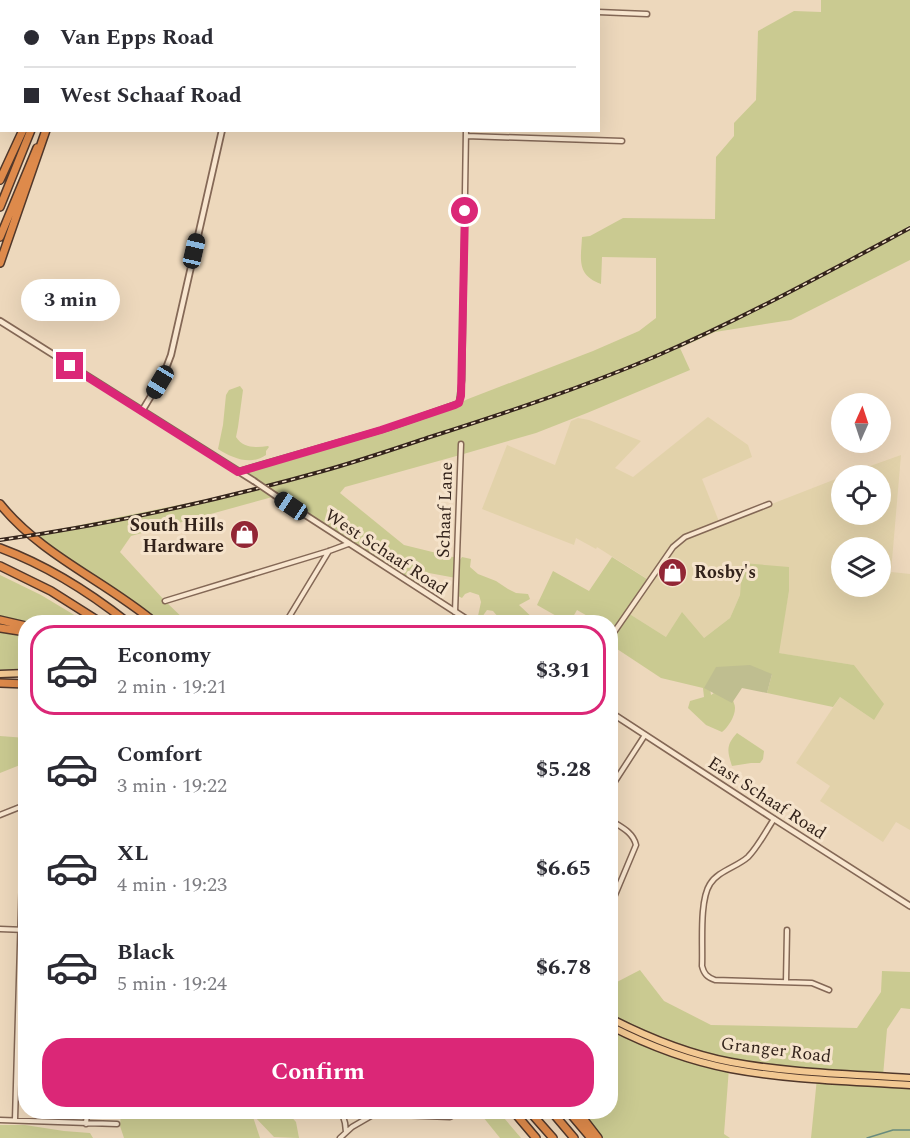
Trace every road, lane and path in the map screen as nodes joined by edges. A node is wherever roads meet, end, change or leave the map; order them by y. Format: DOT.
graph roads {
  1 [pos="600,12"];
  2 [pos="647,14"];
  3 [pos="22,132"];
  4 [pos="30,132"];
  5 [pos="44,132"];
  6 [pos="45,132"];
  7 [pos="222,132"];
  8 [pos="466,133"];
  9 [pos="622,141"];
  10 [pos="0,180"];
  11 [pos="0,207"];
  12 [pos="0,237"];
  13 [pos="0,263"];
  14 [pos="0,321"];
  15 [pos="142,411"];
  16 [pos="461,444"];
  17 [pos="238,472"];
  18 [pos="0,504"];
  19 [pos="769,504"];
  20 [pos="348,544"];
  21 [pos="0,548"];
  22 [pos="329,551"];
  23 [pos="0,566"];
  24 [pos="165,601"];
  25 [pos="455,612"];
  26 [pos="89,615"];
  27 [pos="118,615"];
  28 [pos="145,615"];
  29 [pos="290,615"];
  30 [pos="460,615"];
  31 [pos="0,620"];
  32 [pos="18,624"];
  33 [pos="618,627"];
  34 [pos="0,628"];
  35 [pos="18,631"];
  36 [pos="18,673"];
  37 [pos="0,674"];
  38 [pos="0,682"];
  39 [pos="18,682"];
  40 [pos="618,717"];
  41 [pos="645,735"];
  42 [pos="618,777"];
  43 [pos="18,808"];
  44 [pos="0,815"];
  45 [pos="774,819"];
  46 [pos="618,825"];
  47 [pos="618,888"];
  48 [pos="910,906"];
  49 [pos="0,929"];
  50 [pos="18,930"];
  51 [pos="787,930"];
  52 [pos="786,982"];
  53 [pos="830,990"];
  54 [pos="618,1022"];
  55 [pos="618,1030"];
  56 [pos="18,1049"];
  57 [pos="817,1075"];
  58 [pos="910,1078"];
  59 [pos="910,1086"];
  60 [pos="86,1119"];
  61 [pos="344,1119"];
  62 [pos="364,1119"];
  63 [pos="520,1119"];
  64 [pos="537,1119"];
  65 [pos="558,1119"];
  66 [pos="575,1119"];
  67 [pos="583,1119"];
  68 [pos="0,1120"];
  69 [pos="15,1120"];
  70 [pos="86,1124"];
  71 [pos="117,1124"];
  72 [pos="346,1132"];
  73 [pos="340,1138"];
  74 [pos="536,1138"];
  75 [pos="553,1138"];
  76 [pos="574,1138"];
  77 [pos="591,1138"];
  78 [pos="598,1138"];
  1 -- 2 [label="street"];
  3 -- 10 [label="highway"];
  4 -- 11 [label="highway"];
  5 -- 12 [label="highway"];
  6 -- 13 [label="highway"];
  7 -- 15 [label="street"];
  8 -- 9 [label="street"];
  8 -- 17 [label="street"];
  14 -- 15 [label="street, West Schaaf Road"];
  15 -- 17 [label="street, West Schaaf Road"];
  16 -- 25 [label="street, Schaaf Lane"];
  17 -- 20 [label="street, West Schaaf Road, bridge"];
  18 -- 28 [label="highway"];
  19 -- 33 [label="street"];
  20 -- 22 [label="street"];
  20 -- 25 [label="street, West Schaaf Road"];
  21 -- 27 [label="highway"];
  22 -- 24 [label="street"];
  22 -- 29 [label="street"];
  23 -- 26 [label="highway"];
  25 -- 30 [label="street"];
  31 -- 32 [label="highway"];
  34 -- 35 [label="highway"];
  36 -- 37 [label="main road"];
  38 -- 39 [label="highway"];
  40 -- 41 [label="street, East Schaaf Road"];
  41 -- 42 [label="street"];
  41 -- 45 [label="street, East Schaaf Road"];
  43 -- 44 [label="street"];
  45 -- 48 [label="street, East Schaaf Road"];
  45 -- 52 [label="street"];
  46 -- 47 [label="street"];
  49 -- 50 [label="street"];
  51 -- 52 [label="street"];
  52 -- 53 [label="street"];
  54 -- 57 [label="main road, Granger Road"];
  55 -- 57 [label="main road, Granger Road"];
  56 -- 69 [label="street"];
  57 -- 58 [label="main road, Granger Road"];
  57 -- 59 [label="main road, Granger Road"];
  60 -- 70 [label="street"];
  61 -- 72 [label="street"];
  62 -- 72 [label="street"];
  63 -- 74 [label="highway"];
  64 -- 75 [label="highway"];
  65 -- 76 [label="highway"];
  66 -- 77 [label="highway"];
  67 -- 78 [label="highway"];
  68 -- 69 [label="street"];
  69 -- 70 [label="street"];
  70 -- 71 [label="street"];
  72 -- 73 [label="street"];
}
